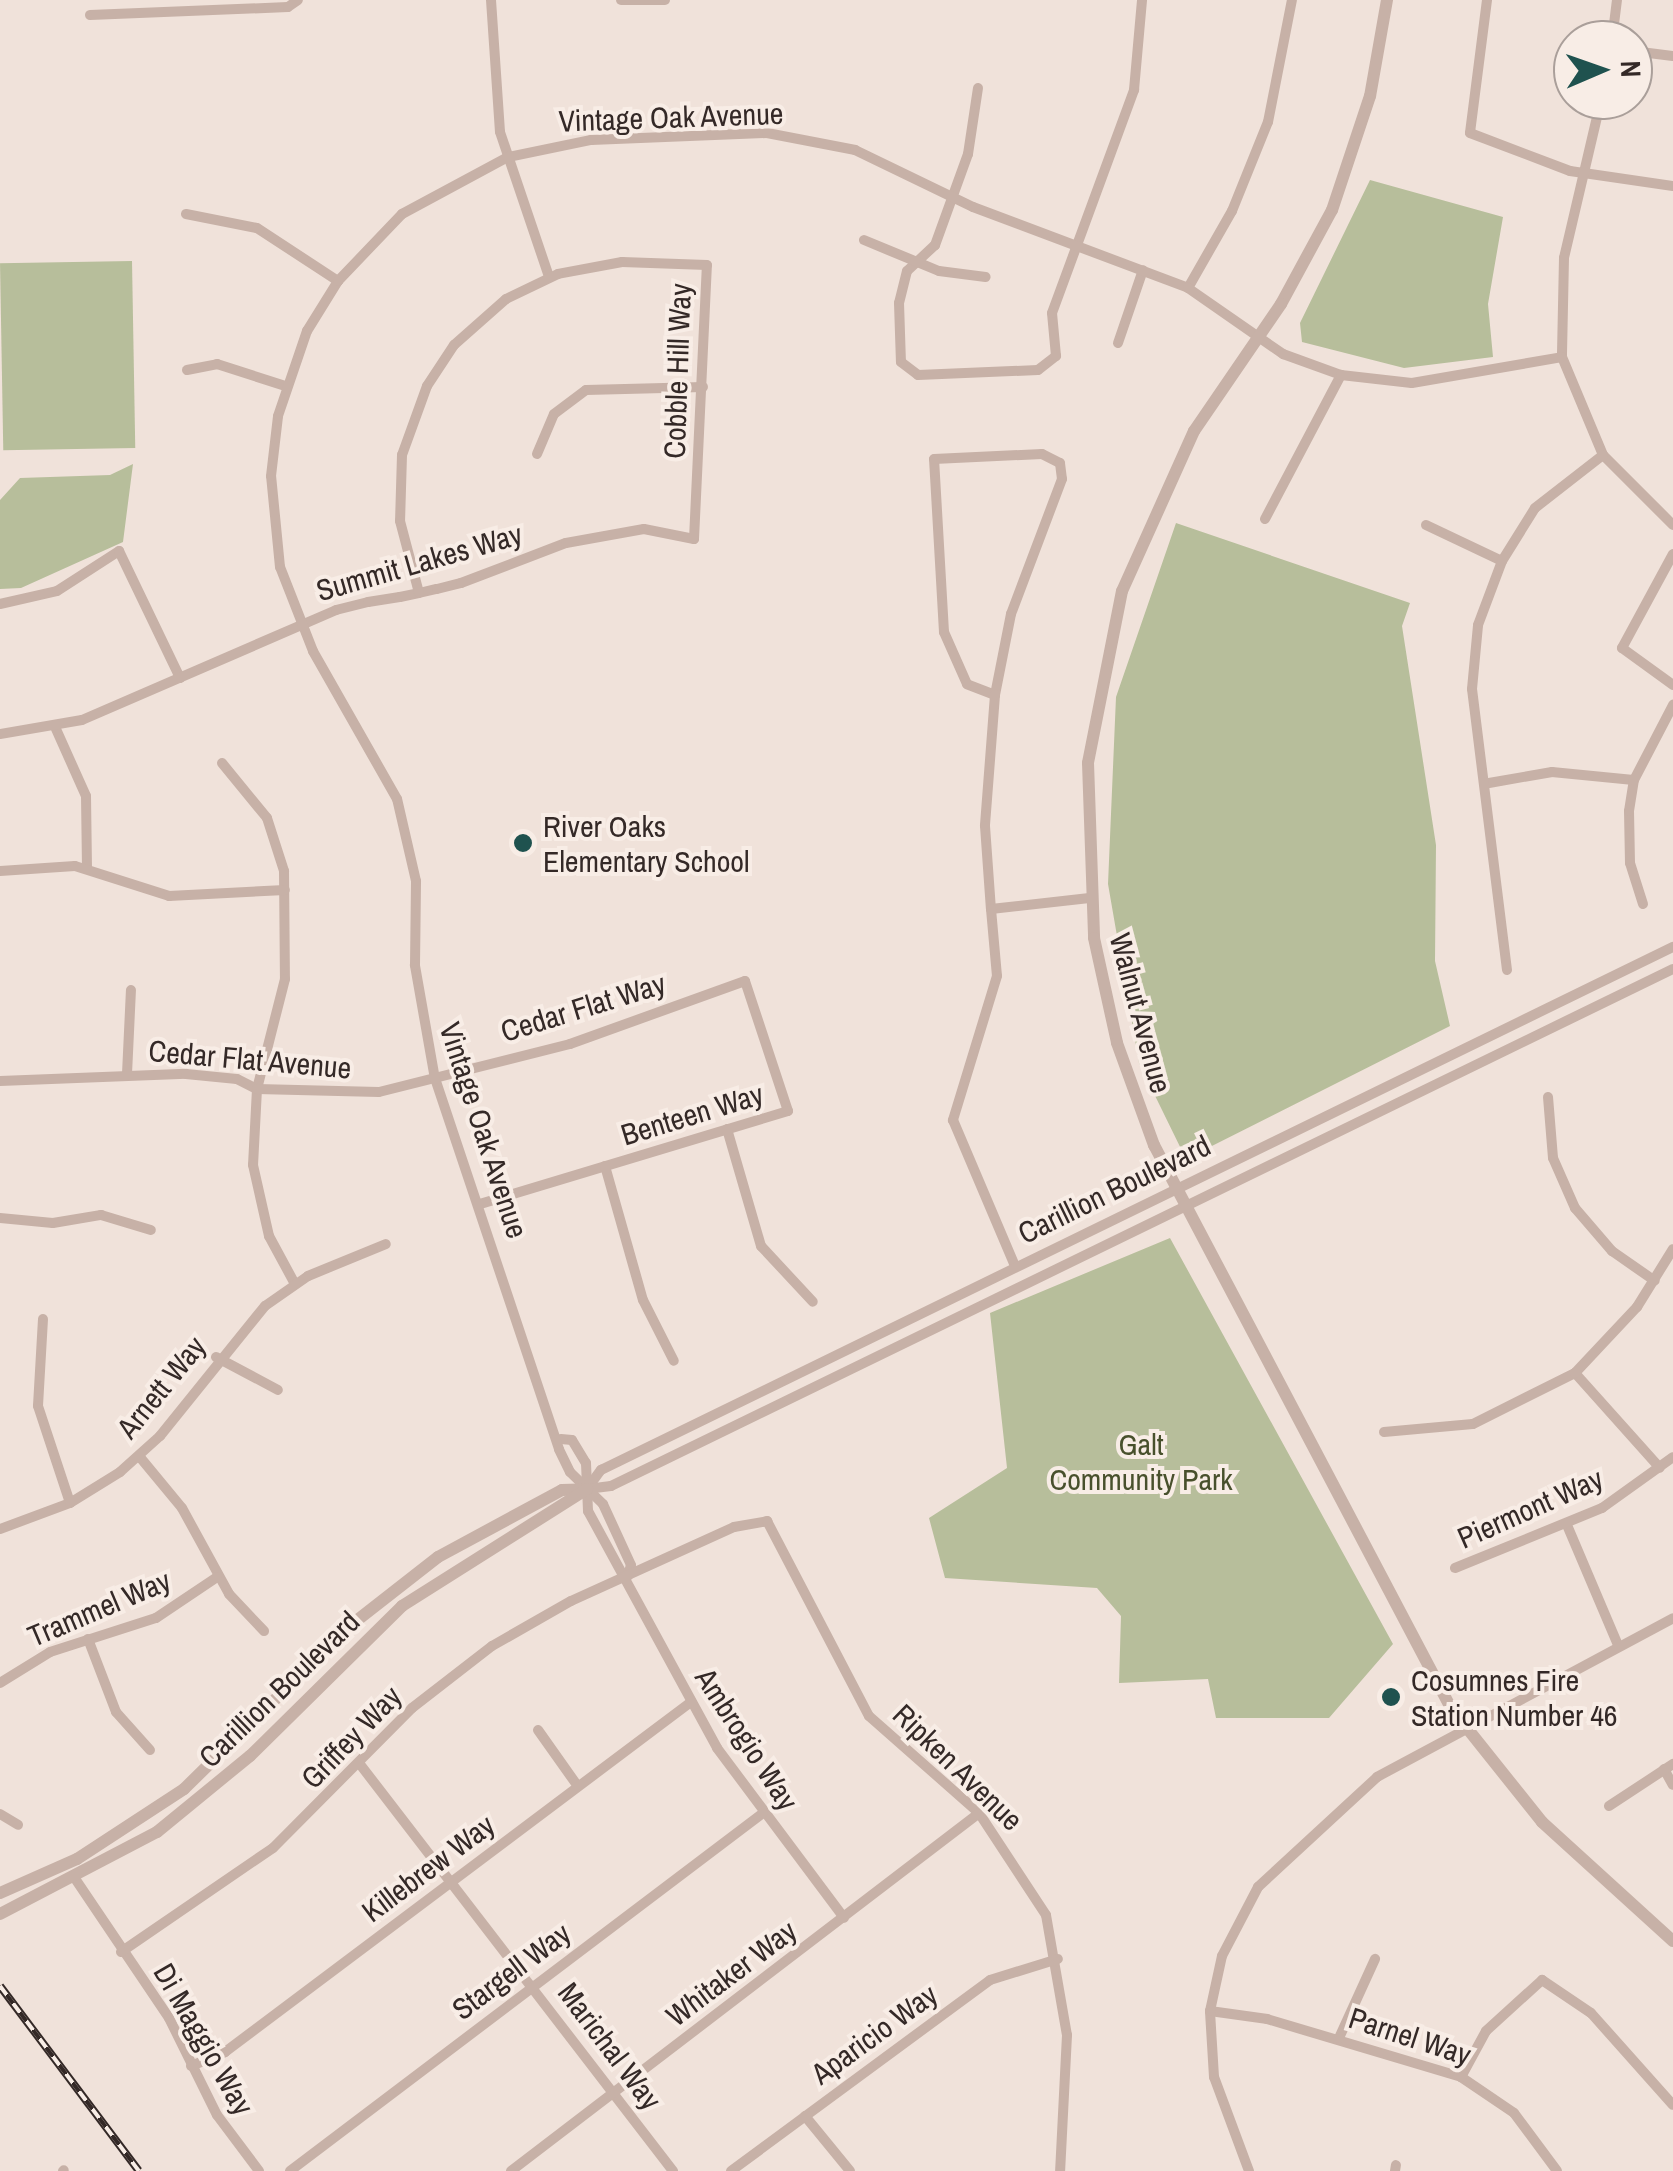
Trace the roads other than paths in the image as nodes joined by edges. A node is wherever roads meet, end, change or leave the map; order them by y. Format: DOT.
graph roads {
  1 [pos="298,0"];
  2 [pos="491,0"];
  3 [pos="621,0"];
  4 [pos="665,0"];
  5 [pos="1142,0"];
  6 [pos="1292,0"];
  7 [pos="1386,0"];
  8 [pos="1487,0"];
  9 [pos="158,6"];
  10 [pos="90,15"];
  11 [pos="978,88"];
  12 [pos="1598,120"];
  13 [pos="508,157"];
  14 [pos="1586,174"];
  15 [pos="1673,186"];
  16 [pos="951,197"];
  17 [pos="186,214"];
  18 [pos="864,240"];
  19 [pos="1077,245"];
  20 [pos="916,261"];
  21 [pos="1143,270"];
  22 [pos="549,277"];
  23 [pos="986,277"];
  24 [pos="338,281"];
  25 [pos="1188,288"];
  26 [pos="1259,337"];
  27 [pos="1118,343"];
  28 [pos="1562,357"];
  29 [pos="187,370"];
  30 [pos="1341,375"];
  31 [pos="285,386"];
  32 [pos="703,387"];
  33 [pos="537,454"];
  34 [pos="1602,454"];
  35 [pos="1264,519"];
  36 [pos="1426,525"];
  37 [pos="1673,525"];
  38 [pos="694,539"];
  39 [pos="1673,554"];
  40 [pos="1502,561"];
  41 [pos="418,593"];
  42 [pos="0,604"];
  43 [pos="300,625"];
  44 [pos="180,678"];
  45 [pos="1673,685"];
  46 [pos="995,695"];
  47 [pos="1673,705"];
  48 [pos="56,729"];
  49 [pos="0,734"];
  50 [pos="222,763"];
  51 [pos="1634,780"];
  52 [pos="1489,783"];
  53 [pos="88,868"];
  54 [pos="0,871"];
  55 [pos="285,890"];
  56 [pos="1089,898"];
  57 [pos="1643,904"];
  58 [pos="990,909"];
  59 [pos="1673,947"];
  60 [pos="1508,970"];
  61 [pos="1673,970"];
  62 [pos="745,981"];
  63 [pos="130,990"];
  64 [pos="127,1074"];
  65 [pos="436,1079"];
  66 [pos="0,1081"];
  67 [pos="256,1089"];
  68 [pos="1548,1097"];
  69 [pos="728,1129"];
  70 [pos="605,1166"];
  71 [pos="1175,1186"];
  72 [pos="479,1204"];
  73 [pos="1187,1208"];
  74 [pos="0,1218"];
  75 [pos="150,1230"];
  76 [pos="386,1244"];
  77 [pos="1673,1249"];
  78 [pos="1015,1266"];
  79 [pos="1655,1281"];
  80 [pos="295,1284"];
  81 [pos="813,1302"];
  82 [pos="42,1319"];
  83 [pos="216,1357"];
  84 [pos="674,1361"];
  85 [pos="1575,1373"];
  86 [pos="278,1390"];
  87 [pos="1384,1432"];
  88 [pos="560,1438"];
  89 [pos="139,1456"];
  90 [pos="1673,1456"];
  91 [pos="1660,1468"];
  92 [pos="587,1489"];
  93 [pos="70,1503"];
  94 [pos="1566,1526"];
  95 [pos="0,1529"];
  96 [pos="1455,1568"];
  97 [pos="217,1576"];
  98 [pos="628,1576"];
  99 [pos="1673,1618"];
  100 [pos="264,1631"];
  101 [pos="88,1639"];
  102 [pos="1618,1644"];
  103 [pos="0,1683"];
  104 [pos="690,1702"];
  105 [pos="1465,1727"];
  106 [pos="538,1730"];
  107 [pos="150,1750"];
  108 [pos="359,1763"];
  109 [pos="1669,1767"];
  110 [pos="577,1785"];
  111 [pos="1673,1785"];
  112 [pos="1609,1806"];
  113 [pos="763,1813"];
  114 [pos="979,1813"];
  115 [pos="0,1814"];
  116 [pos="18,1824"];
  117 [pos="76,1880"];
  118 [pos="453,1881"];
  119 [pos="0,1893"];
  120 [pos="0,1914"];
  121 [pos="844,1918"];
  122 [pos="1673,1940"];
  123 [pos="121,1952"];
  124 [pos="1058,1959"];
  125 [pos="1375,1959"];
  126 [pos="533,1986"];
  127 [pos="1210,2011"];
  128 [pos="1338,2038"];
  129 [pos="191,2066"];
  130 [pos="1461,2077"];
  131 [pos="615,2094"];
  132 [pos="1673,2105"];
  133 [pos="805,2116"];
  134 [pos="259,2171"];
  135 [pos="290,2171"];
  136 [pos="511,2171"];
  137 [pos="673,2171"];
  138 [pos="731,2171"];
  139 [pos="850,2171"];
  140 [pos="1060,2171"];
  141 [pos="1248,2171"];
  142 [pos="1557,2171"];
  1 -- 9 [label="street"];
  2 -- 13 [label="street"];
  3 -- 4 [label="street"];
  5 -- 19 [label="street"];
  6 -- 25 [label="street"];
  7 -- 26 [label="street, Walnut Avenue"];
  8 -- 14 [label="street"];
  9 -- 10 [label="street"];
  11 -- 16 [label="street"];
  12 -- 14 [label="street"];
  13 -- 16 [label="street, Vintage Oak Avenue"];
  13 -- 22 [label="street"];
  13 -- 24 [label="street, Vintage Oak Avenue"];
  14 -- 15 [label="street"];
  14 -- 28 [label="street"];
  16 -- 19 [label="street, Vintage Oak Avenue"];
  16 -- 20 [label="street"];
  17 -- 24 [label="street"];
  18 -- 20 [label="street"];
  19 -- 20 [label="street"];
  19 -- 21 [label="street, Vintage Oak Avenue"];
  20 -- 23 [label="street"];
  21 -- 25 [label="street, Vintage Oak Avenue"];
  21 -- 27 [label="street"];
  22 -- 32 [label="street, Cobble Hill Way"];
  22 -- 41 [label="street, Cobble Hill Way"];
  24 -- 31 [label="street, Vintage Oak Avenue"];
  25 -- 26 [label="street, Vintage Oak Avenue"];
  26 -- 30 [label="street, Vintage Oak Avenue"];
  26 -- 56 [label="street, Walnut Avenue"];
  28 -- 30 [label="street, Vintage Oak Avenue"];
  28 -- 34 [label="street"];
  29 -- 31 [label="street"];
  30 -- 35 [label="street"];
  31 -- 43 [label="street, Vintage Oak Avenue"];
  32 -- 33 [label="street"];
  32 -- 38 [label="street, Cobble Hill Way"];
  34 -- 37 [label="street"];
  34 -- 40 [label="street"];
  36 -- 40 [label="street"];
  38 -- 41 [label="street, Summit Lakes Way"];
  39 -- 45 [label="street"];
  40 -- 52 [label="street"];
  41 -- 43 [label="street, Summit Lakes Way"];
  42 -- 44 [label="street"];
  43 -- 44 [label="street, Summit Lakes Way"];
  43 -- 65 [label="street, Vintage Oak Avenue"];
  44 -- 48 [label="street, Summit Lakes Way"];
  46 -- 46 [label="street"];
  46 -- 58 [label="street"];
  47 -- 51 [label="street"];
  48 -- 49 [label="street, Summit Lakes Way"];
  48 -- 53 [label="street"];
  50 -- 55 [label="street"];
  51 -- 52 [label="street"];
  51 -- 57 [label="street"];
  52 -- 60 [label="street"];
  53 -- 54 [label="street"];
  53 -- 55 [label="street"];
  55 -- 67 [label="street"];
  56 -- 58 [label="street"];
  56 -- 71 [label="street, Walnut Avenue"];
  58 -- 78 [label="street"];
  59 -- 71 [label="street, Carillion Boulevard"];
  61 -- 73 [label="street, Carillion Boulevard"];
  62 -- 65 [label="street, Cedar Flat Way"];
  62 -- 69 [label="street, Benteen Way"];
  63 -- 64 [label="street"];
  64 -- 66 [label="street, Cedar Flat Avenue"];
  64 -- 67 [label="street, Cedar Flat Avenue"];
  65 -- 67 [label="street, Cedar Flat Avenue"];
  65 -- 72 [label="street, Vintage Oak Avenue"];
  67 -- 80 [label="street"];
  68 -- 79 [label="street"];
  69 -- 70 [label="street, Benteen Way"];
  69 -- 81 [label="street"];
  70 -- 72 [label="street, Benteen Way"];
  70 -- 84 [label="street"];
  71 -- 73 [label="street, Walnut Avenue"];
  71 -- 78 [label="street, Carillion Boulevard"];
  72 -- 88 [label="street, Vintage Oak Avenue"];
  73 -- 92 [label="street, Carillion Boulevard"];
  73 -- 105 [label="street, Walnut Avenue"];
  74 -- 75 [label="street"];
  76 -- 80 [label="street, Arnett Way"];
  77 -- 79 [label="street"];
  78 -- 92 [label="street, Carillion Boulevard"];
  79 -- 85 [label="street"];
  80 -- 83 [label="street, Arnett Way"];
  82 -- 93 [label="street"];
  83 -- 86 [label="street"];
  83 -- 89 [label="street, Arnett Way"];
  85 -- 87 [label="street"];
  85 -- 91 [label="street"];
  88 -- 92 [label="street, Vintage Oak Avenue"];
  88 -- 92 [label="street, Vintage Oak Avenue"];
  89 -- 93 [label="street, Arnett Way"];
  89 -- 97 [label="street"];
  90 -- 91 [label="street, Piermont Way"];
  91 -- 94 [label="street, Piermont Way"];
  92 -- 98 [label="street, Ambrogio Way"];
  92 -- 117 [label="street, Carillion Boulevard"];
  92 -- 119 [label="street, Carillion Boulevard"];
  93 -- 95 [label="street, Arnett Way"];
  94 -- 96 [label="street, Piermont Way"];
  94 -- 102 [label="street"];
  97 -- 100 [label="street"];
  97 -- 101 [label="street, Trammel Way"];
  98 -- 104 [label="street, Ambrogio Way"];
  98 -- 108 [label="street, Griffey Way"];
  98 -- 114 [label="street, Ripken Avenue"];
  99 -- 102 [label="street"];
  101 -- 103 [label="street, Trammel Way"];
  101 -- 107 [label="street"];
  102 -- 105 [label="street"];
  104 -- 110 [label="street, Killebrew Way"];
  104 -- 113 [label="street, Ambrogio Way"];
  105 -- 122 [label="street, Walnut Avenue"];
  105 -- 127 [label="street"];
  106 -- 110 [label="street"];
  108 -- 118 [label="street, Marichal Way"];
  108 -- 123 [label="street, Griffey Way"];
  109 -- 111 [label="street"];
  109 -- 112 [label="street"];
  110 -- 118 [label="street, Killebrew Way"];
  113 -- 121 [label="street, Ambrogio Way"];
  113 -- 126 [label="street, Stargell Way"];
  114 -- 121 [label="street, Whitaker Way"];
  114 -- 124 [label="street, Ripken Avenue"];
  115 -- 116 [label="street"];
  117 -- 120 [label="street, Carillion Boulevard"];
  117 -- 123 [label="street, Di Maggio Way"];
  118 -- 126 [label="street, Marichal Way"];
  118 -- 129 [label="street, Killebrew Way"];
  121 -- 131 [label="street, Whitaker Way"];
  123 -- 129 [label="street, Di Maggio Way"];
  124 -- 133 [label="street, Aparicio Way"];
  124 -- 140 [label="street, Ripken Avenue"];
  125 -- 128 [label="street"];
  126 -- 131 [label="street, Marichal Way"];
  126 -- 135 [label="street, Stargell Way"];
  127 -- 128 [label="street, Parnel Way"];
  127 -- 141 [label="street"];
  128 -- 130 [label="street, Parnel Way"];
  129 -- 134 [label="street, Di Maggio Way"];
  130 -- 132 [label="street"];
  130 -- 142 [label="street, Parnel Way"];
  131 -- 136 [label="street, Whitaker Way"];
  131 -- 137 [label="street, Marichal Way"];
  133 -- 138 [label="street, Aparicio Way"];
  133 -- 139 [label="street"];
}
